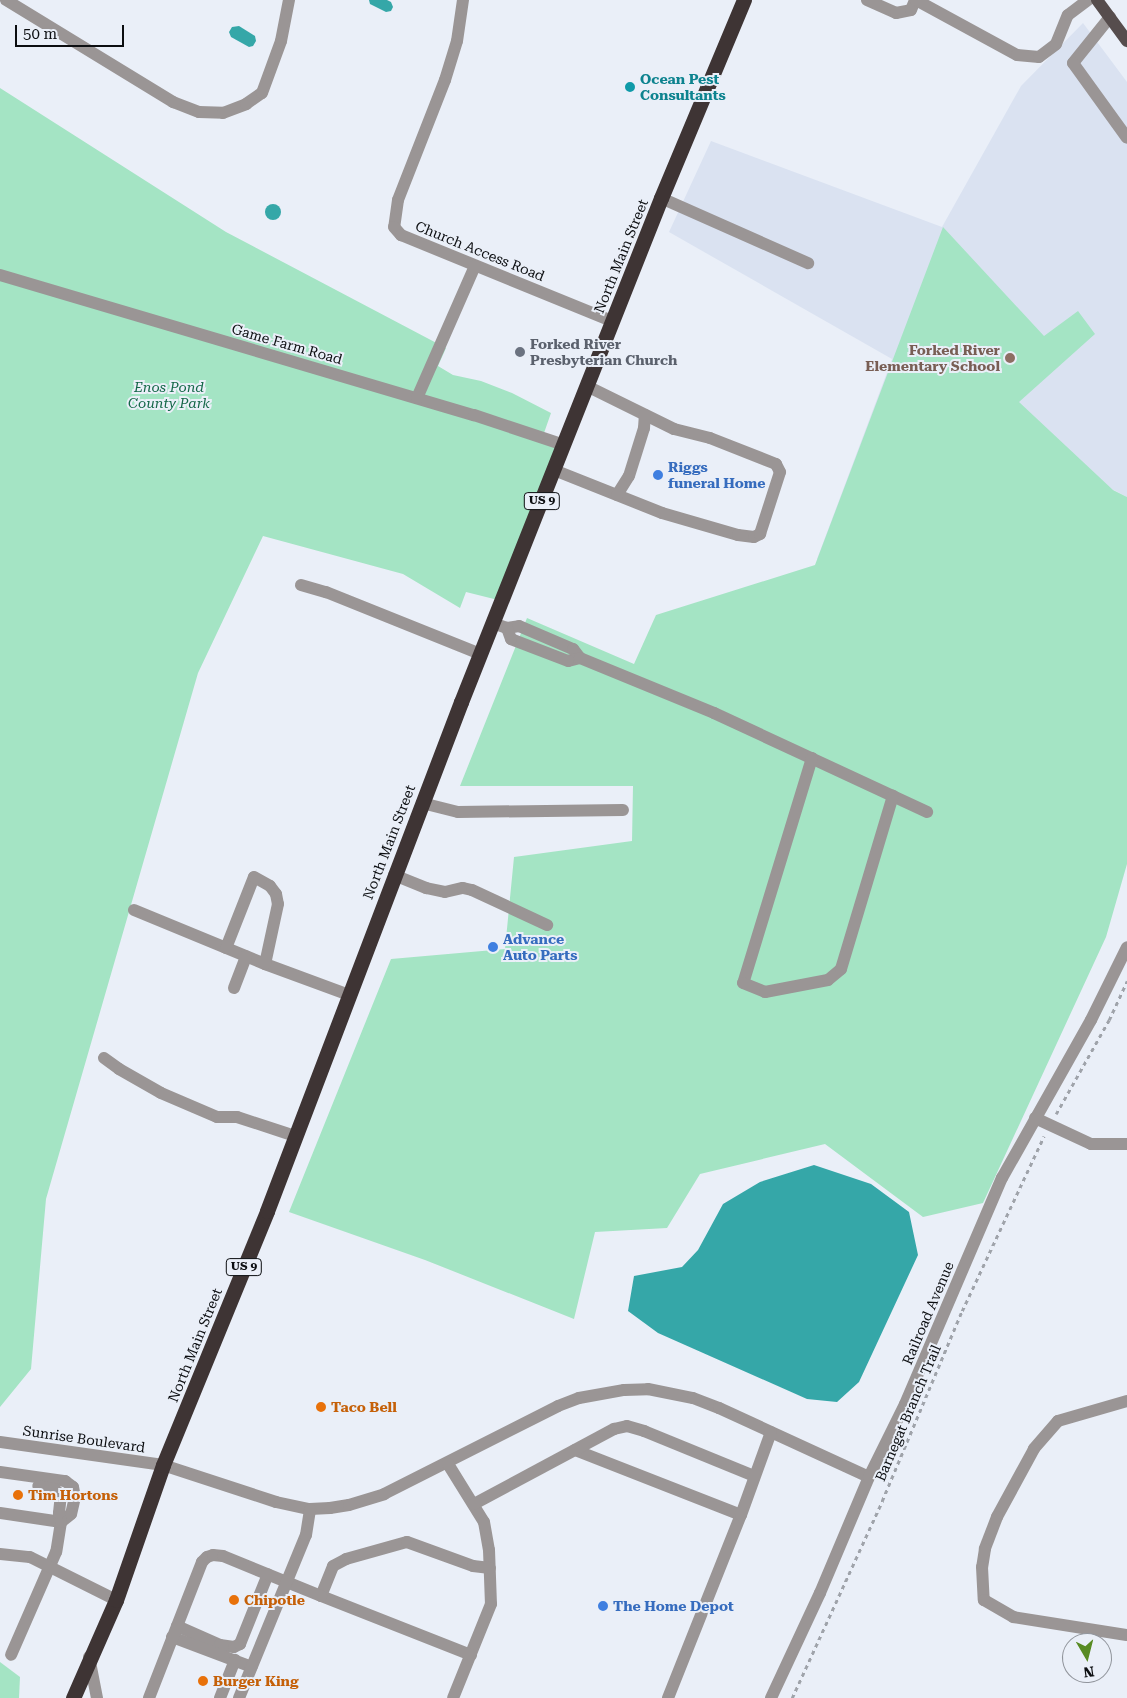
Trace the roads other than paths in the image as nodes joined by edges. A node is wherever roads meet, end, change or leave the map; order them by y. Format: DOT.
graph roads {
  1 [pos="6,0"];
  2 [pos="289,0"];
  3 [pos="463,0"];
  4 [pos="744,0"];
  5 [pos="867,0"];
  6 [pos="915,0"];
  7 [pos="1088,0"];
  8 [pos="1097,0"];
  9 [pos="1110,17"];
  10 [pos="1127,41"];
  11 [pos="1127,138"];
  12 [pos="661,198"];
  13 [pos="808,263"];
  14 [pos="476,266"];
  15 [pos="0,275"];
  16 [pos="612,321"];
  17 [pos="587,386"];
  18 [pos="417,398"];
  19 [pos="645,415"];
  20 [pos="564,445"];
  21 [pos="554,470"];
  22 [pos="617,495"];
  23 [pos="301,585"];
  24 [pos="500,626"];
  25 [pos="480,654"];
  26 [pos="812,758"];
  27 [pos="893,796"];
  28 [pos="422,803"];
  29 [pos="623,810"];
  30 [pos="927,812"];
  31 [pos="394,875"];
  32 [pos="134,910"];
  33 [pos="547,925"];
  34 [pos="1127,947"];
  35 [pos="226,948"];
  36 [pos="246,956"];
  37 [pos="265,964"];
  38 [pos="234,988"];
  39 [pos="349,995"];
  40 [pos="104,1058"];
  41 [pos="1034,1118"];
  42 [pos="296,1136"];
  43 [pos="1127,1144"];
  44 [pos="1127,1401"];
  45 [pos="771,1432"];
  46 [pos="0,1442"];
  47 [pos="575,1450"];
  48 [pos="448,1464"];
  49 [pos="163,1465"];
  50 [pos="0,1472"];
  51 [pos="754,1476"];
  52 [pos="869,1477"];
  53 [pos="0,1480"];
  54 [pos="474,1504"];
  55 [pos="310,1509"];
  56 [pos="0,1513"];
  57 [pos="741,1515"];
  58 [pos="61,1522"];
  59 [pos="0,1554"];
  60 [pos="50,1566"];
  61 [pos="490,1568"];
  62 [pos="268,1574"];
  63 [pos="286,1582"];
  64 [pos="321,1596"];
  65 [pos="116,1600"];
  66 [pos="175,1632"];
  67 [pos="1127,1634"];
  68 [pos="11,1655"];
  69 [pos="471,1655"];
  70 [pos="90,1657"];
  71 [pos="235,1660"];
  72 [pos="252,1667"];
  73 [pos="73,1698"];
  74 [pos="97,1698"];
  75 [pos="148,1698"];
  76 [pos="220,1698"];
  77 [pos="239,1698"];
  78 [pos="453,1698"];
  79 [pos="668,1698"];
  80 [pos="771,1698"];
  1 -- 2 [label="street"];
  3 -- 14 [label="street, Church Access Road"];
  4 -- 12 [label="highway, North Main Street / US 9"];
  5 -- 6 [label="street"];
  6 -- 7 [label="street"];
  8 -- 9 [label="main road"];
  9 -- 10 [label="main road"];
  9 -- 11 [label="street"];
  12 -- 13 [label="street"];
  12 -- 16 [label="highway, North Main Street / US 9"];
  14 -- 16 [label="street, Church Access Road"];
  14 -- 18 [label="street"];
  15 -- 18 [label="street, Game Farm Road"];
  16 -- 17 [label="highway, North Main Street / US 9"];
  17 -- 19 [label="street"];
  17 -- 20 [label="highway, North Main Street / US 9"];
  18 -- 20 [label="street, Game Farm Road"];
  19 -- 22 [label="street"];
  19 -- 22 [label="street"];
  20 -- 21 [label="highway, North Main Street / US 9"];
  21 -- 22 [label="street"];
  21 -- 24 [label="highway, North Main Street / US 9"];
  23 -- 25 [label="street"];
  24 -- 25 [label="highway, North Main Street / US 9"];
  24 -- 26 [label="street"];
  25 -- 28 [label="highway, North Main Street / US 9"];
  26 -- 27 [label="street"];
  26 -- 27 [label="street"];
  27 -- 30 [label="street"];
  28 -- 29 [label="street"];
  28 -- 31 [label="highway, North Main Street / US 9"];
  31 -- 33 [label="street"];
  31 -- 39 [label="highway, North Main Street / US 9"];
  32 -- 35 [label="street"];
  34 -- 41 [label="street, Railroad Avenue"];
  35 -- 36 [label="street"];
  35 -- 37 [label="street"];
  36 -- 37 [label="street"];
  36 -- 38 [label="street"];
  37 -- 39 [label="street"];
  39 -- 42 [label="highway, North Main Street / US 9"];
  40 -- 42 [label="street"];
  41 -- 43 [label="street"];
  41 -- 52 [label="street, Railroad Avenue"];
  42 -- 49 [label="highway, North Main Street / US 9"];
  44 -- 67 [label="street"];
  45 -- 48 [label="street, Sunrise Boulevard"];
  45 -- 51 [label="street"];
  45 -- 52 [label="street, Sunrise Boulevard"];
  46 -- 49 [label="street, Sunrise Boulevard"];
  47 -- 51 [label="street"];
  47 -- 54 [label="street"];
  47 -- 57 [label="street"];
  48 -- 54 [label="street"];
  48 -- 55 [label="street, Sunrise Boulevard"];
  49 -- 55 [label="street, Sunrise Boulevard"];
  49 -- 65 [label="highway, North Main Street / US 9"];
  50 -- 58 [label="street"];
  51 -- 57 [label="street"];
  52 -- 80 [label="street, Railroad Avenue"];
  53 -- 58 [label="street"];
  54 -- 61 [label="street"];
  55 -- 63 [label="street"];
  56 -- 58 [label="street"];
  57 -- 79 [label="street"];
  58 -- 60 [label="street"];
  59 -- 60 [label="street"];
  60 -- 65 [label="street"];
  60 -- 68 [label="street"];
  61 -- 64 [label="street"];
  61 -- 69 [label="street"];
  62 -- 63 [label="street"];
  62 -- 66 [label="street"];
  62 -- 66 [label="street"];
  63 -- 64 [label="street"];
  63 -- 72 [label="street"];
  64 -- 69 [label="street"];
  65 -- 70 [label="highway, North Main Street / US 9"];
  66 -- 71 [label="street"];
  66 -- 75 [label="street"];
  69 -- 78 [label="street"];
  70 -- 73 [label="highway, North Main Street / US 9"];
  70 -- 74 [label="street"];
  71 -- 72 [label="street"];
  71 -- 76 [label="street"];
  72 -- 77 [label="street"];
}
